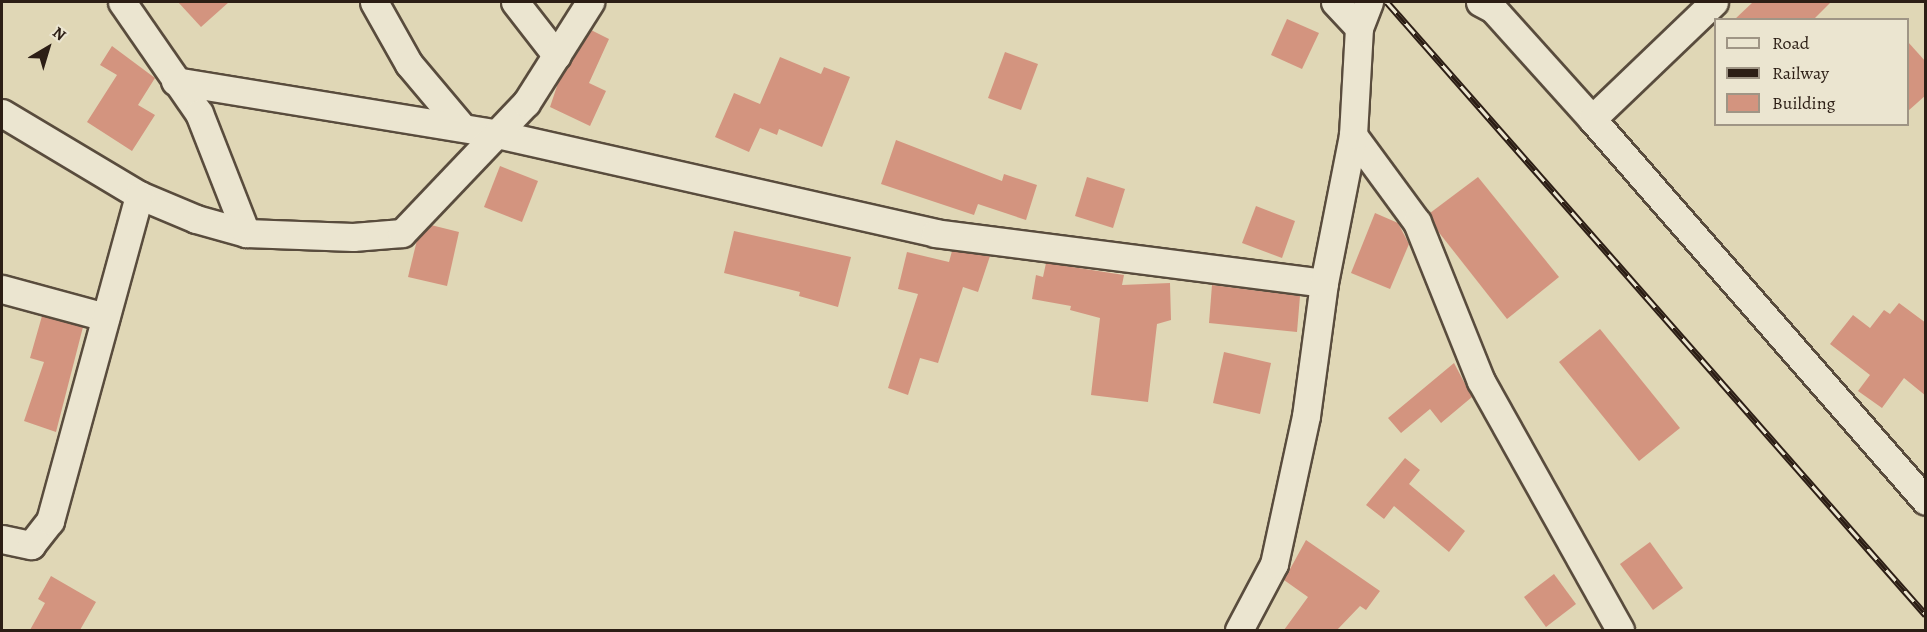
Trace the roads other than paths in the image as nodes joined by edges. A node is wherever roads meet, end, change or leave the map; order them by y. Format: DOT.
graph roads {
  1 [pos="122,2"];
  2 [pos="374,2"];
  3 [pos="515,2"];
  4 [pos="590,2"];
  5 [pos="1335,2"];
  6 [pos="1369,2"];
  7 [pos="1480,2"];
  8 [pos="1714,2"];
  9 [pos="1359,28"];
  10 [pos="557,56"];
  11 [pos="175,81"];
  12 [pos="2,113"];
  13 [pos="1592,119"];
  14 [pos="462,127"];
  15 [pos="497,134"];
  16 [pos="1353,135"];
  17 [pos="139,195"];
  18 [pos="246,233"];
  19 [pos="1324,283"];
  20 [pos="2,289"];
  21 [pos="105,317"];
  22 [pos="1926,501"];
  23 [pos="2,539"];
  24 [pos="1239,630"];
  25 [pos="1620,630"];
  1 -- 11 [label="street"];
  2 -- 14 [label="street"];
  3 -- 10 [label="street"];
  4 -- 10 [label="street"];
  5 -- 9 [label="street"];
  6 -- 9 [label="street"];
  7 -- 13 [label="street"];
  8 -- 13 [label="street"];
  9 -- 16 [label="street"];
  10 -- 15 [label="street"];
  11 -- 14 [label="street"];
  11 -- 18 [label="street"];
  12 -- 17 [label="street"];
  13 -- 22 [label="street"];
  14 -- 15 [label="street"];
  15 -- 18 [label="street"];
  15 -- 19 [label="street"];
  16 -- 19 [label="street"];
  16 -- 25 [label="street"];
  17 -- 18 [label="street"];
  17 -- 21 [label="street"];
  19 -- 24 [label="street"];
  20 -- 21 [label="street"];
  21 -- 23 [label="street"];
}
